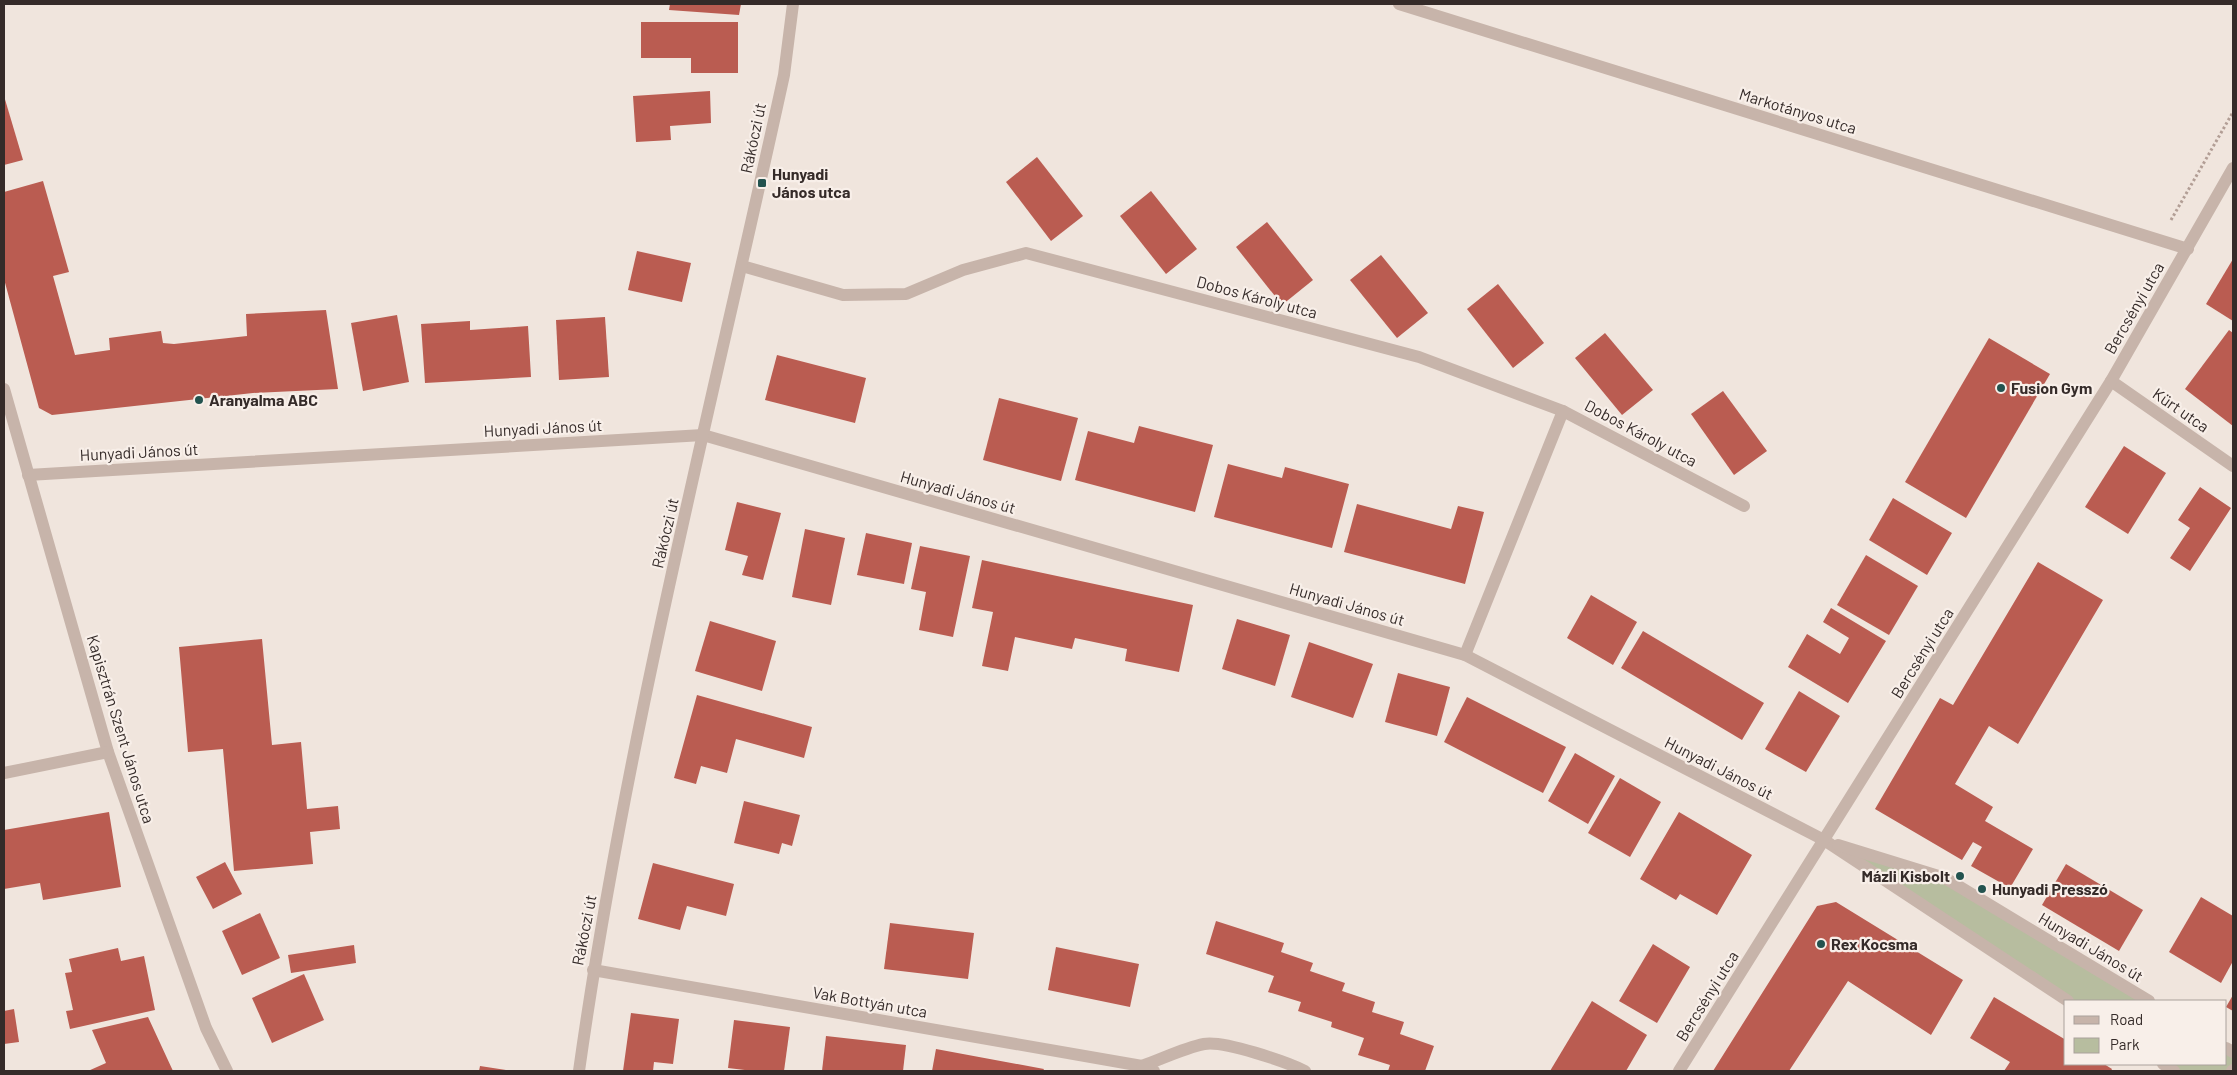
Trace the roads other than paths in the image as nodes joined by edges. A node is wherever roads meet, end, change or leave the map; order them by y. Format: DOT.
graph roads {
  1 [pos="793,4"];
  2 [pos="1399,4"];
  3 [pos="2233,168"];
  4 [pos="2188,249"];
  5 [pos="742,266"];
  6 [pos="2111,381"];
  7 [pos="4,389"];
  8 [pos="1563,411"];
  9 [pos="703,435"];
  10 [pos="2233,466"];
  11 [pos="28,475"];
  12 [pos="1744,506"];
  13 [pos="1464,655"];
  14 [pos="108,752"];
  15 [pos="4,773"];
  16 [pos="1824,840"];
  17 [pos="593,970"];
  18 [pos="2066,1000"];
  19 [pos="2147,1000"];
  20 [pos="1142,1066"];
  21 [pos="227,1071"];
  22 [pos="579,1071"];
  23 [pos="1154,1071"];
  24 [pos="1305,1071"];
  25 [pos="1679,1071"];
  1 -- 5 [label="street, Rákóczi út"];
  2 -- 4 [label="street, Markotányos utca"];
  3 -- 4 [label="street, Bercsényi utca"];
  4 -- 6 [label="street, Bercsényi utca"];
  5 -- 8 [label="street, Dobos Károly utca"];
  5 -- 9 [label="street, Rákóczi út"];
  6 -- 10 [label="street, Kürt utca"];
  6 -- 16 [label="street, Bercsényi utca"];
  7 -- 11 [label="street, Kapisztrán Szent János utca"];
  8 -- 12 [label="street, Dobos Károly utca"];
  8 -- 13 [label="street"];
  9 -- 11 [label="street, Hunyadi János út"];
  9 -- 13 [label="street, Hunyadi János út"];
  9 -- 17 [label="street, Rákóczi út"];
  11 -- 14 [label="street, Kapisztrán Szent János utca"];
  13 -- 16 [label="street, Hunyadi János út"];
  14 -- 15 [label="street"];
  14 -- 21 [label="street, Kapisztrán Szent János utca"];
  16 -- 18 [label="street, Hunyadi János út"];
  16 -- 19 [label="street, Hunyadi János út"];
  16 -- 25 [label="street, Bercsényi utca"];
  17 -- 20 [label="street, Vak Bottyán utca"];
  17 -- 22 [label="street, Rákóczi út"];
  20 -- 23 [label="street, Vak Bottyán utca"];
  20 -- 24 [label="street, Vak Bottyán utca"];
}
